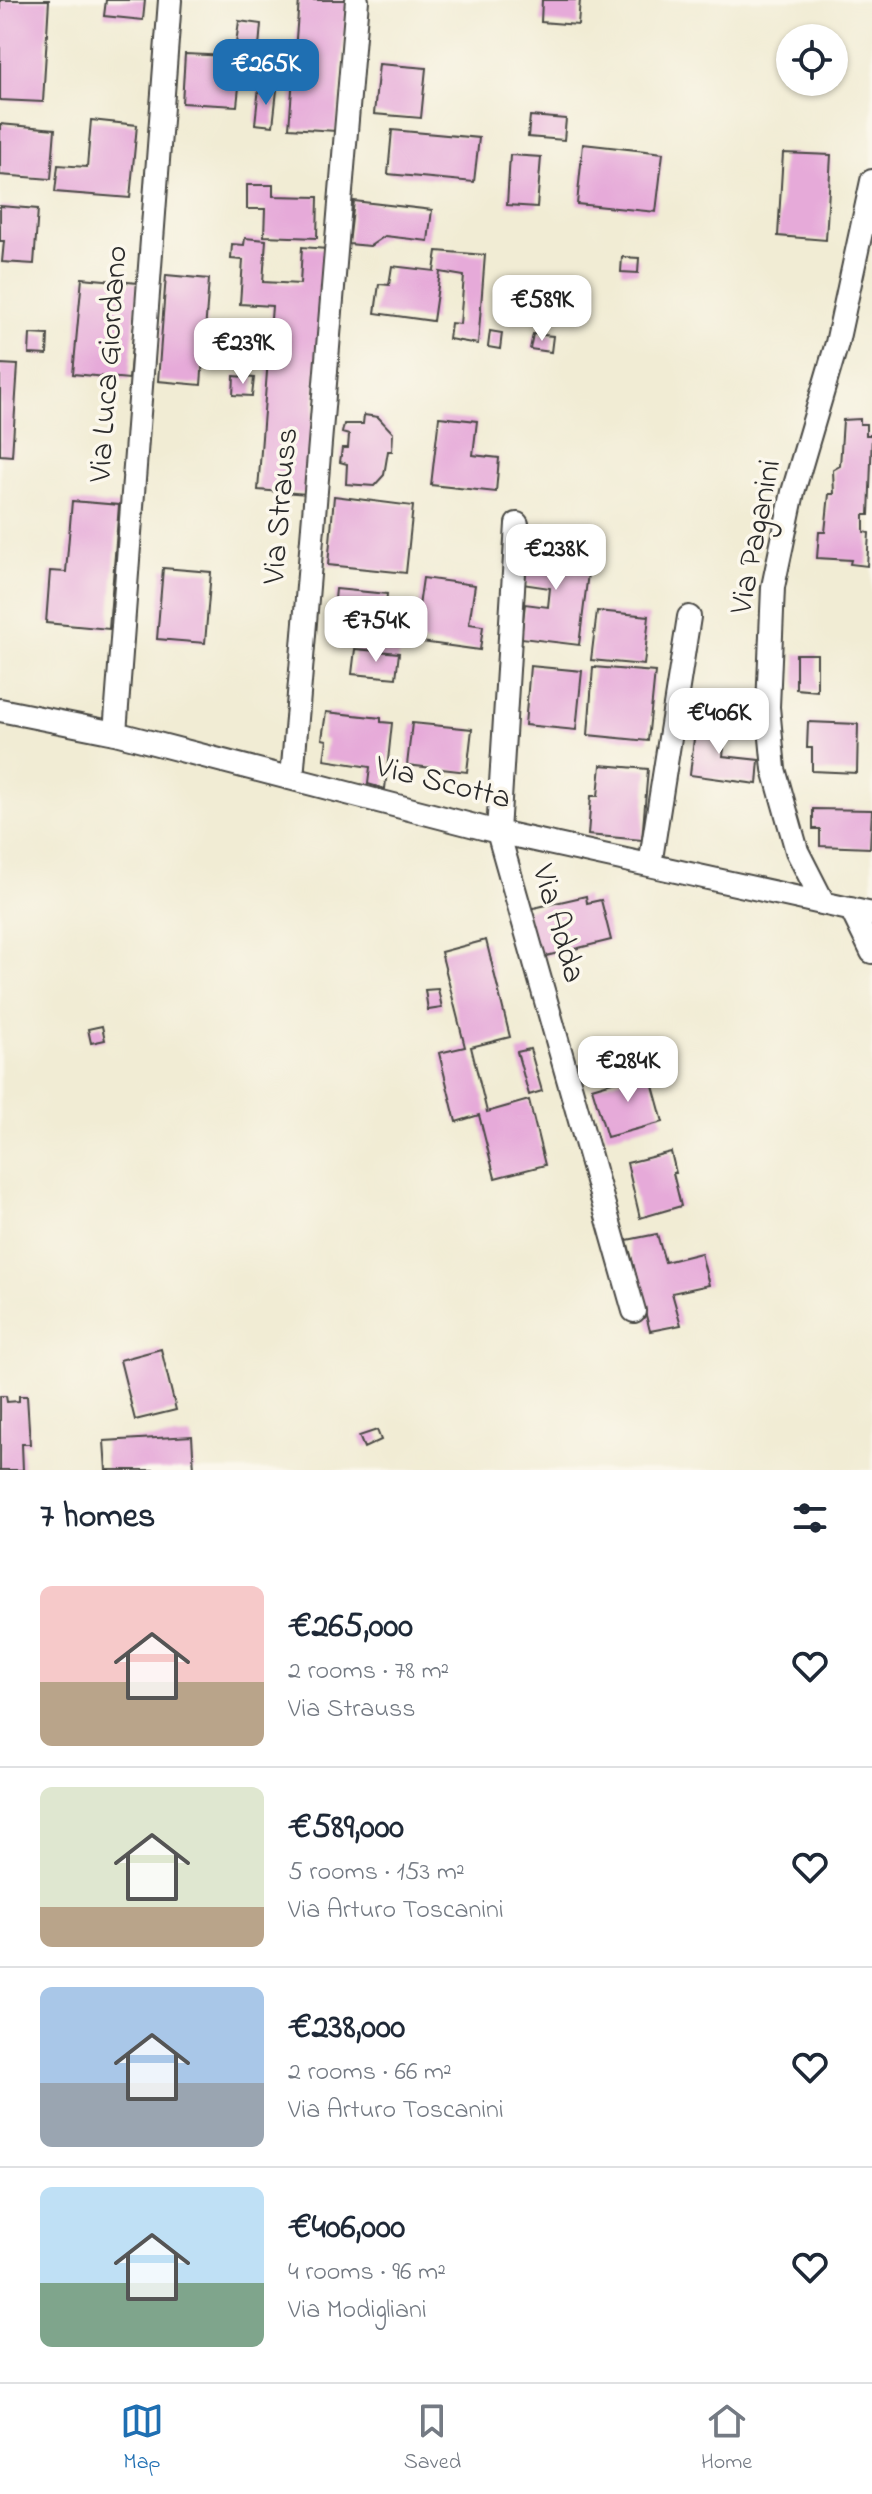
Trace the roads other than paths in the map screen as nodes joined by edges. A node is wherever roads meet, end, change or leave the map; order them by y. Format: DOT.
graph roads {
  1 [pos="170,0"];
  2 [pos="357,0"];
  3 [pos="872,181"];
  4 [pos="517,524"];
  5 [pos="689,617"];
  6 [pos="0,710"];
  7 [pos="115,733"];
  8 [pos="292,778"];
  9 [pos="498,832"];
  10 [pos="650,865"];
  11 [pos="823,902"];
  12 [pos="861,911"];
  13 [pos="872,952"];
  14 [pos="634,1311"];
  1 -- 7 [label="street, Via Luca Giordano"];
  2 -- 8 [label="street, Via Strauss"];
  3 -- 11 [label="street, Via Paganini"];
  4 -- 9 [label="street, Via Adda"];
  5 -- 10 [label="street"];
  6 -- 7 [label="street, Via Scotta"];
  7 -- 8 [label="street, Via Scotta"];
  8 -- 9 [label="street, Via Scotta"];
  9 -- 10 [label="street, Via Scotta"];
  9 -- 14 [label="street, Via Adda"];
  10 -- 11 [label="street, Via Scotta"];
  11 -- 12 [label="street, Via Scotta"];
  12 -- 13 [label="street"];
}
